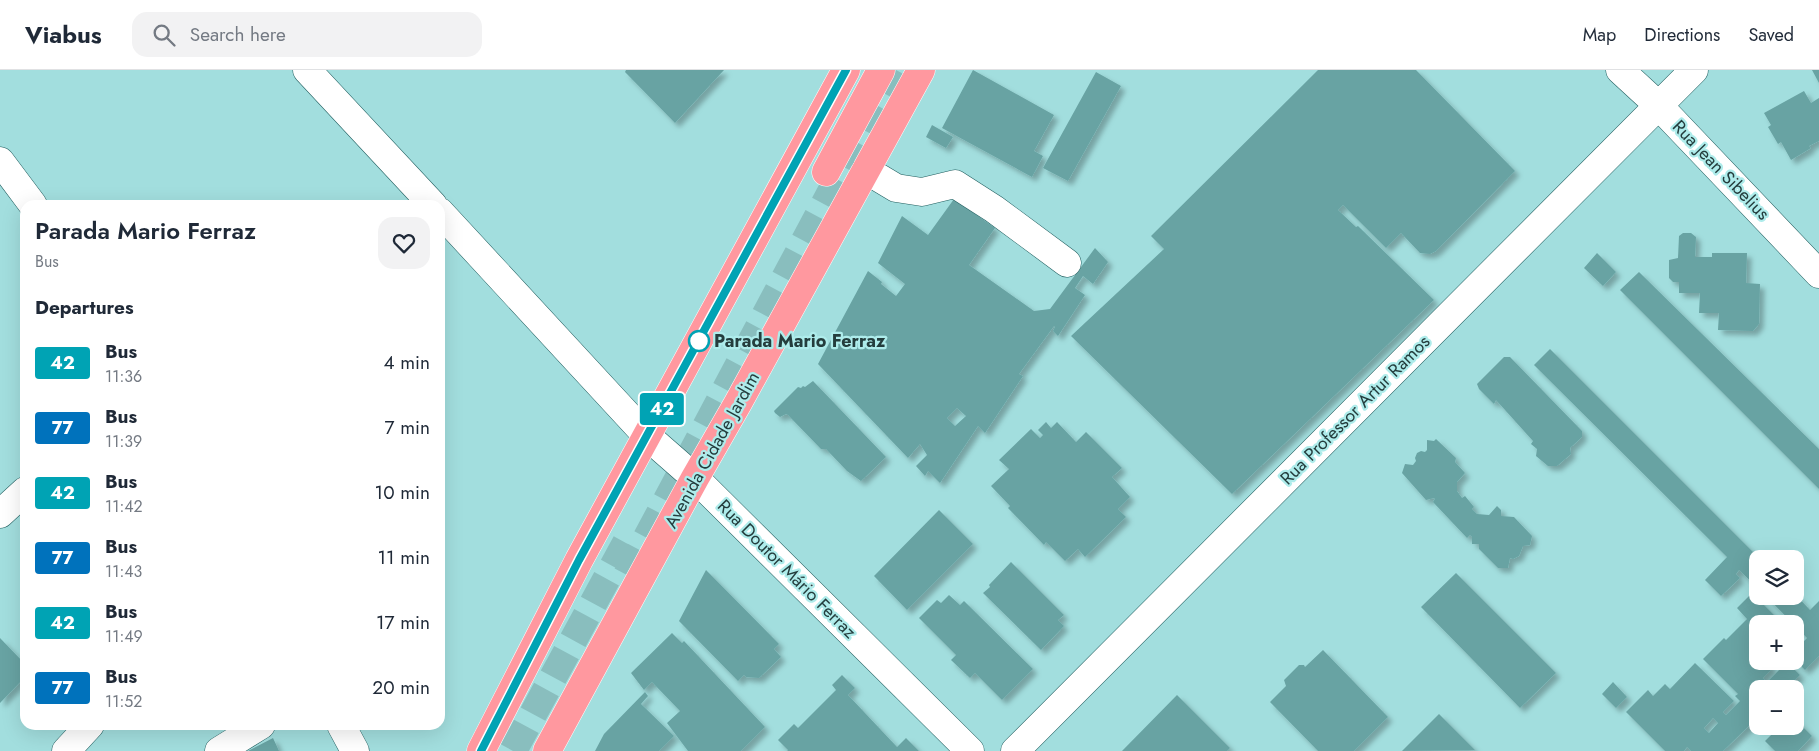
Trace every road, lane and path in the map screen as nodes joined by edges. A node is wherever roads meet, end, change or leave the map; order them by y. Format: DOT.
graph roads {
  1 [pos="308,70"];
  2 [pos="846,70"];
  3 [pos="881,70"];
  4 [pos="920,70"];
  5 [pos="1620,70"];
  6 [pos="1694,70"];
  7 [pos="1658,106"];
  8 [pos="0,161"];
  9 [pos="866,170"];
  10 [pos="826,172"];
  11 [pos="29,200"];
  12 [pos="428,200"];
  13 [pos="445,217"];
  14 [pos="1067,263"];
  15 [pos="1819,274"];
  16 [pos="647,436"];
  17 [pos="695,478"];
  18 [pos="20,495"];
  19 [pos="0,514"];
  20 [pos="85,730"];
  21 [pos="253,730"];
  22 [pos="344,730"];
  23 [pos="66,751"];
  24 [pos="218,751"];
  25 [pos="355,751"];
  26 [pos="481,751"];
  27 [pos="547,751"];
  28 [pos="970,751"];
  29 [pos="1015,751"];
  1 -- 12 [label="street"];
  2 -- 16 [label="highway"];
  3 -- 10 [label="highway"];
  4 -- 9 [label="highway, Avenida Cidade Jardim"];
  5 -- 7 [label="street, Rua Jean Sibelius"];
  6 -- 7 [label="street, Rua Professor Artur Ramos"];
  7 -- 15 [label="street, Rua Jean Sibelius"];
  7 -- 29 [label="street, Rua Professor Artur Ramos"];
  8 -- 11 [label="street"];
  9 -- 14 [label="street"];
  9 -- 17 [label="highway, Avenida Cidade Jardim"];
  13 -- 16 [label="street, Rua Doutor Mário Ferraz"];
  16 -- 17 [label="street, Rua Doutor Mário Ferraz"];
  16 -- 26 [label="highway"];
  17 -- 27 [label="highway, Avenida Cidade Jardim"];
  17 -- 28 [label="street, Rua Doutor Mário Ferraz"];
  18 -- 19 [label="street"];
  20 -- 23 [label="street"];
  21 -- 24 [label="street"];
  22 -- 25 [label="street"];
}
